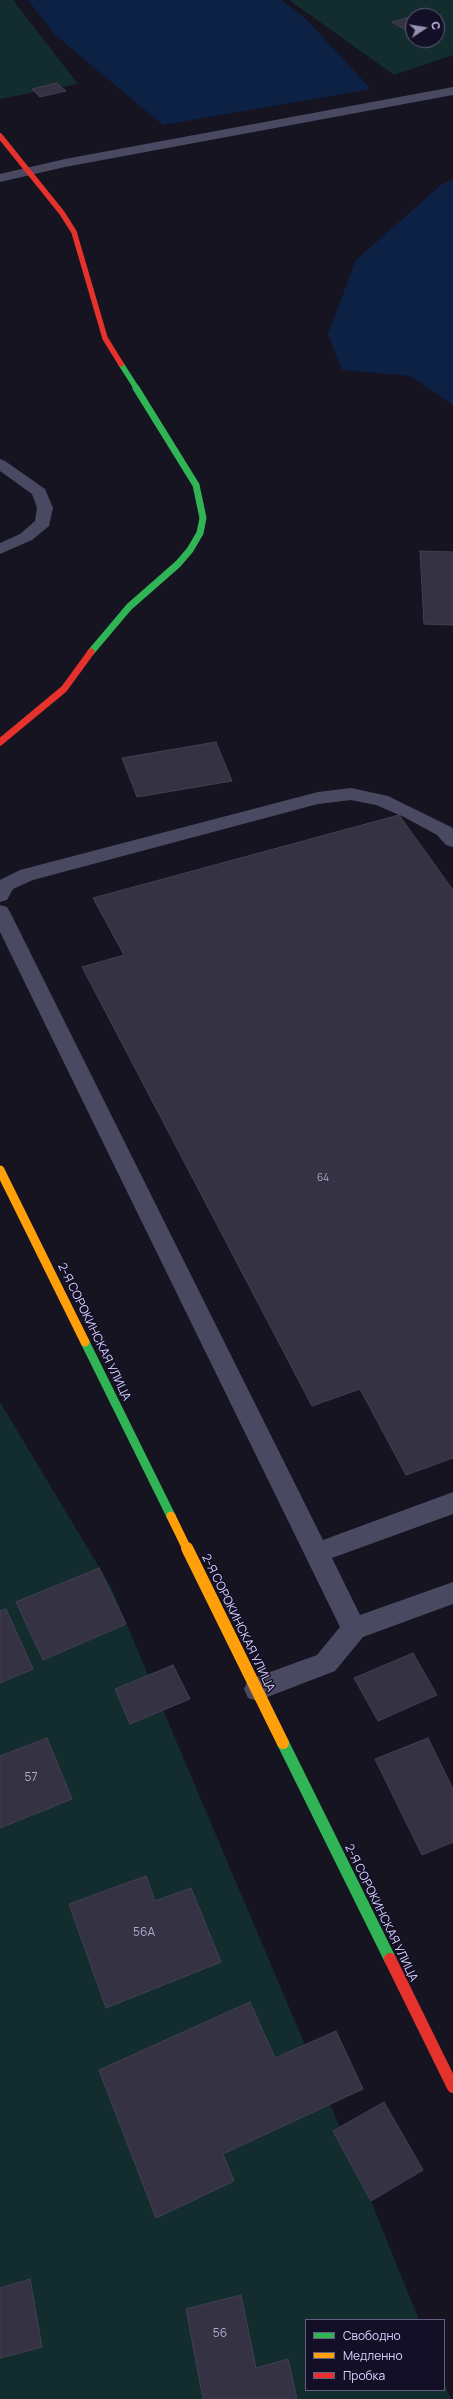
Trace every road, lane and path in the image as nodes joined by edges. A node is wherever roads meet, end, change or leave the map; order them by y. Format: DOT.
graph roads {
  1 [pos="453,91"];
  2 [pos="0,136"];
  3 [pos="29,170"];
  4 [pos="0,178"];
  5 [pos="0,464"];
  6 [pos="0,549"];
  7 [pos="0,742"];
  8 [pos="453,841"];
  9 [pos="0,895"];
  10 [pos="0,912"];
  11 [pos="0,1170"];
  12 [pos="453,1503"];
  13 [pos="316,1553"];
  14 [pos="453,1593"];
  15 [pos="354,1629"];
  16 [pos="257,1689"];
  17 [pos="453,2087"];
  1 -- 3 [label="lane"];
  2 -- 3 [label="street"];
  3 -- 4 [label="lane"];
  3 -- 7 [label="street"];
  5 -- 6 [label="lane"];
  8 -- 9 [label="lane"];
  10 -- 13 [label="lane"];
  11 -- 16 [label="street, 2-Я СОРОКИНСКАЯ УЛИЦА"];
  12 -- 13 [label="lane"];
  13 -- 15 [label="lane"];
  14 -- 15 [label="lane"];
  15 -- 16 [label="lane"];
  16 -- 17 [label="street, 2-Я СОРОКИНСКАЯ УЛИЦА"];
}
